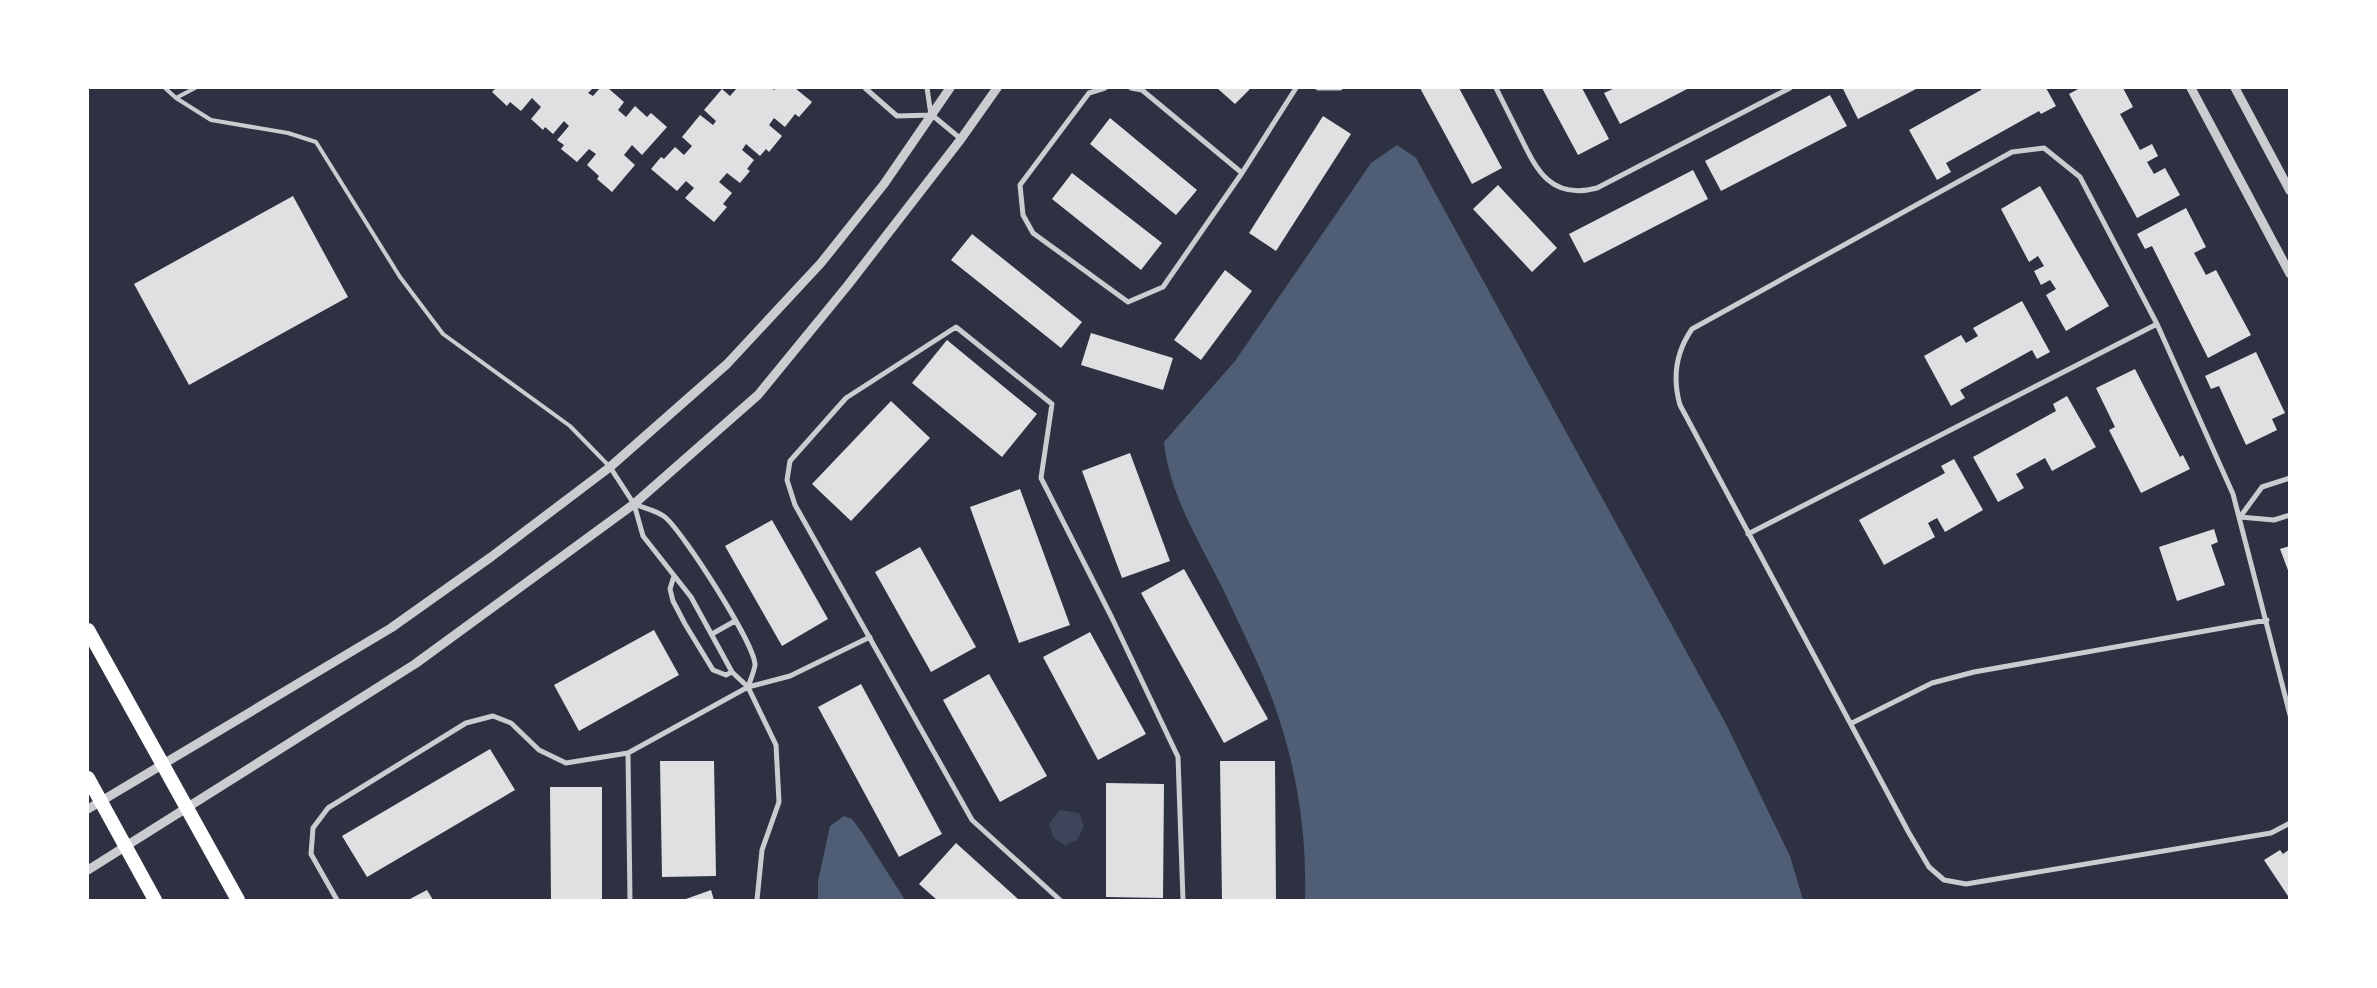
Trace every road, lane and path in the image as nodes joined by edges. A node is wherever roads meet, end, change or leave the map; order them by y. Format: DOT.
graph roads {
  1 [pos="165,88"];
  2 [pos="195,88"];
  3 [pos="865,88"];
  4 [pos="927,88"];
  5 [pos="950,88"];
  6 [pos="997,88"];
  7 [pos="1105,88"];
  8 [pos="1131,88"];
  9 [pos="1296,88"];
  10 [pos="1318,88"];
  11 [pos="1340,88"];
  12 [pos="1496,88"];
  13 [pos="1790,88"];
  14 [pos="2191,88"];
  15 [pos="2235,88"];
  16 [pos="176,98"];
  17 [pos="932,115"];
  18 [pos="960,139"];
  19 [pos="1242,173"];
  20 [pos="2290,191"];
  21 [pos="2290,274"];
  22 [pos="2157,324"];
  23 [pos="610,467"];
  24 [pos="2290,478"];
  25 [pos="634,504"];
  26 [pos="2290,515"];
  27 [pos="2240,517"];
  28 [pos="1748,534"];
  29 [pos="674,576"];
  30 [pos="2266,620"];
  31 [pos="734,621"];
  32 [pos="88,630"];
  33 [pos="712,634"];
  34 [pos="870,637"];
  35 [pos="732,672"];
  36 [pos="748,687"];
  37 [pos="2290,715"];
  38 [pos="1852,723"];
  39 [pos="628,753"];
  40 [pos="161,764"];
  41 [pos="88,778"];
  42 [pos="100,801"];
  43 [pos="186,808"];
  44 [pos="88,809"];
  45 [pos="2290,823"];
  46 [pos="125,846"];
  47 [pos="88,870"];
  48 [pos="155,900"];
  49 [pos="238,900"];
  50 [pos="337,900"];
  51 [pos="630,900"];
  52 [pos="757,900"];
  53 [pos="1060,900"];
  54 [pos="1183,900"];
  1 -- 16 [label="lane"];
  2 -- 16 [label="lane"];
  3 -- 17 [label="street"];
  4 -- 17 [label="street"];
  5 -- 17 [label="street"];
  6 -- 18 [label="street"];
  7 -- 19 [label="street"];
  8 -- 19 [label="street"];
  9 -- 19 [label="street"];
  10 -- 11 [label="street"];
  12 -- 13 [label="street"];
  14 -- 21 [label="street"];
  15 -- 20 [label="street"];
  16 -- 23 [label="lane"];
  17 -- 18 [label="street"];
  17 -- 23 [label="street"];
  18 -- 25 [label="street"];
  22 -- 27 [label="street"];
  22 -- 28 [label="street"];
  22 -- 28 [label="street"];
  23 -- 25 [label="street"];
  23 -- 40 [label="street"];
  24 -- 27 [label="street"];
  25 -- 29 [label="street"];
  25 -- 31 [label="street"];
  25 -- 43 [label="street"];
  26 -- 27 [label="street"];
  27 -- 30 [label="street"];
  28 -- 38 [label="street"];
  29 -- 33 [label="street"];
  29 -- 35 [label="street"];
  30 -- 37 [label="street"];
  30 -- 38 [label="street"];
  31 -- 33 [label="street"];
  31 -- 36 [label="street"];
  32 -- 40 [label="highway"];
  33 -- 35 [label="street"];
  34 -- 36 [label="street"];
  34 -- 53 [label="street"];
  34 -- 54 [label="street"];
  35 -- 36 [label="street"];
  36 -- 39 [label="street"];
  36 -- 52 [label="street"];
  38 -- 45 [label="street"];
  39 -- 50 [label="street"];
  39 -- 51 [label="street"];
  40 -- 42 [label="street"];
  40 -- 43 [label="highway"];
  41 -- 42 [label="highway"];
  42 -- 44 [label="street"];
  42 -- 46 [label="highway"];
  43 -- 46 [label="street"];
  43 -- 49 [label="highway"];
  46 -- 47 [label="street"];
  46 -- 48 [label="highway"];
}
